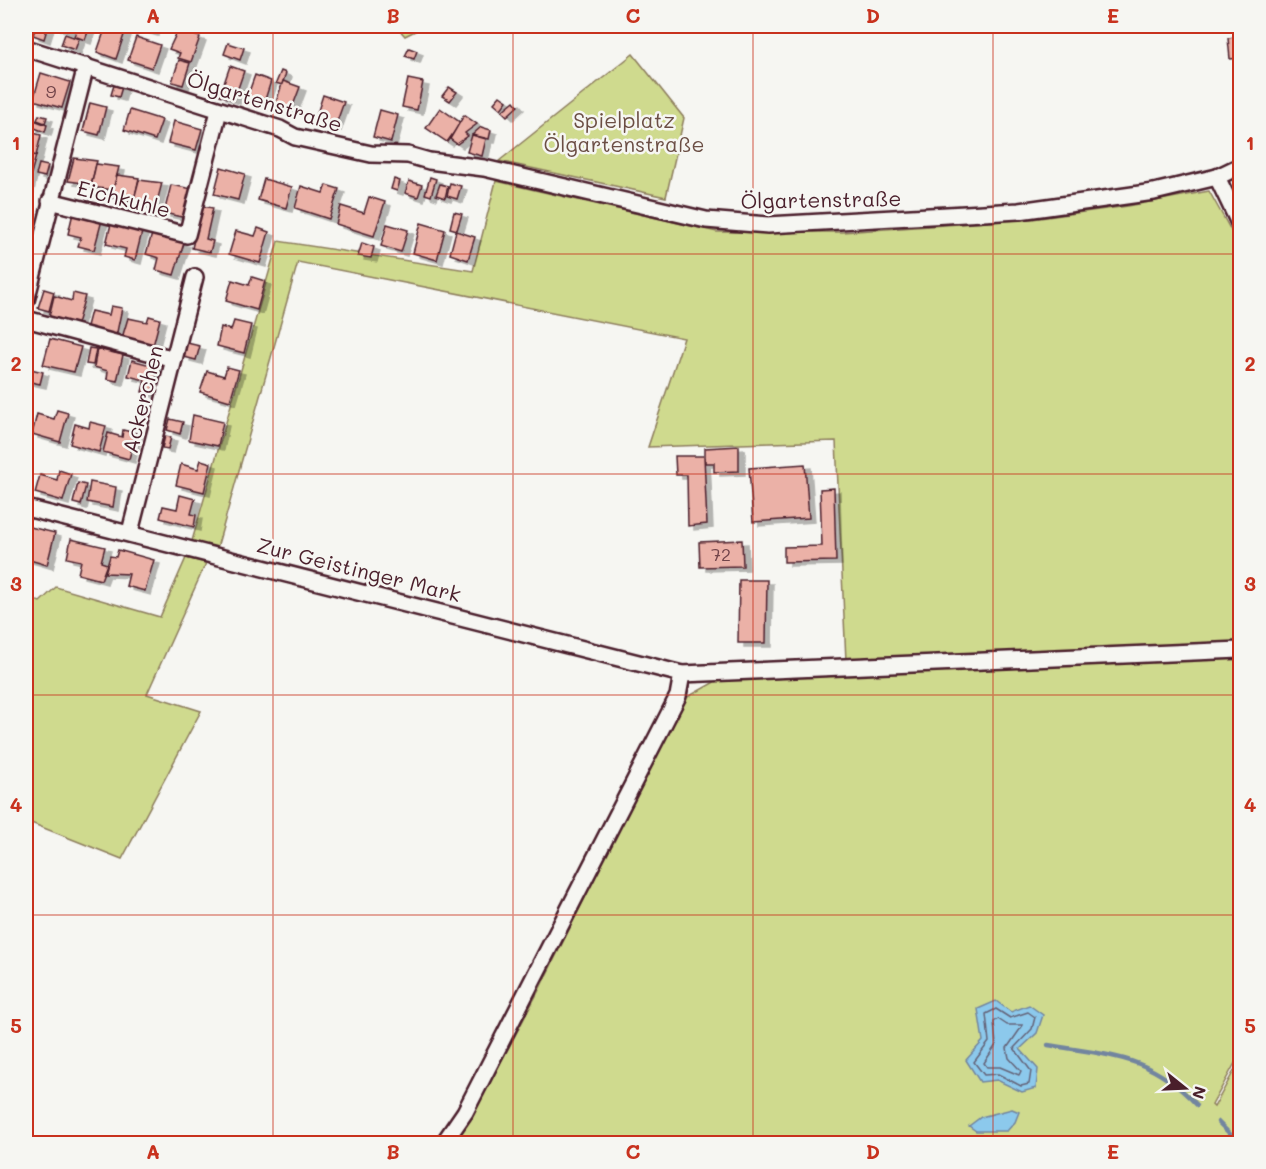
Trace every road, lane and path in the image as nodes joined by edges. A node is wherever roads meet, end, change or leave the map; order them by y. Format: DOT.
graph roads {
  1 [pos="26,48"];
  2 [pos="86,66"];
  3 [pos="219,111"];
  4 [pos="1240,166"];
  5 [pos="1217,177"];
  6 [pos="50,201"];
  7 [pos="1240,225"];
  8 [pos="195,277"];
  9 [pos="26,301"];
  10 [pos="26,320"];
  11 [pos="174,359"];
  12 [pos="26,508"];
  13 [pos="130,532"];
  14 [pos="1240,650"];
  15 [pos="682,674"];
  16 [pos="443,1143"];
  1 -- 2 [label="street, Ölgartenstraße"];
  2 -- 3 [label="street, Ölgartenstraße"];
  2 -- 6 [label="street, Eichkuhle"];
  3 -- 5 [label="street, Ölgartenstraße"];
  3 -- 6 [label="street, Eichkuhle"];
  4 -- 5 [label="street, Ölgartenstraße"];
  5 -- 7 [label="street"];
  6 -- 9 [label="street, Eichkuhle"];
  8 -- 11 [label="street, Ackerchen"];
  10 -- 11 [label="street"];
  11 -- 13 [label="street, Ackerchen"];
  12 -- 13 [label="street, Zur Geistinger Mark"];
  13 -- 15 [label="street, Zur Geistinger Mark"];
  14 -- 15 [label="street, Zur Geistinger Mark"];
  15 -- 16 [label="street"];
}
